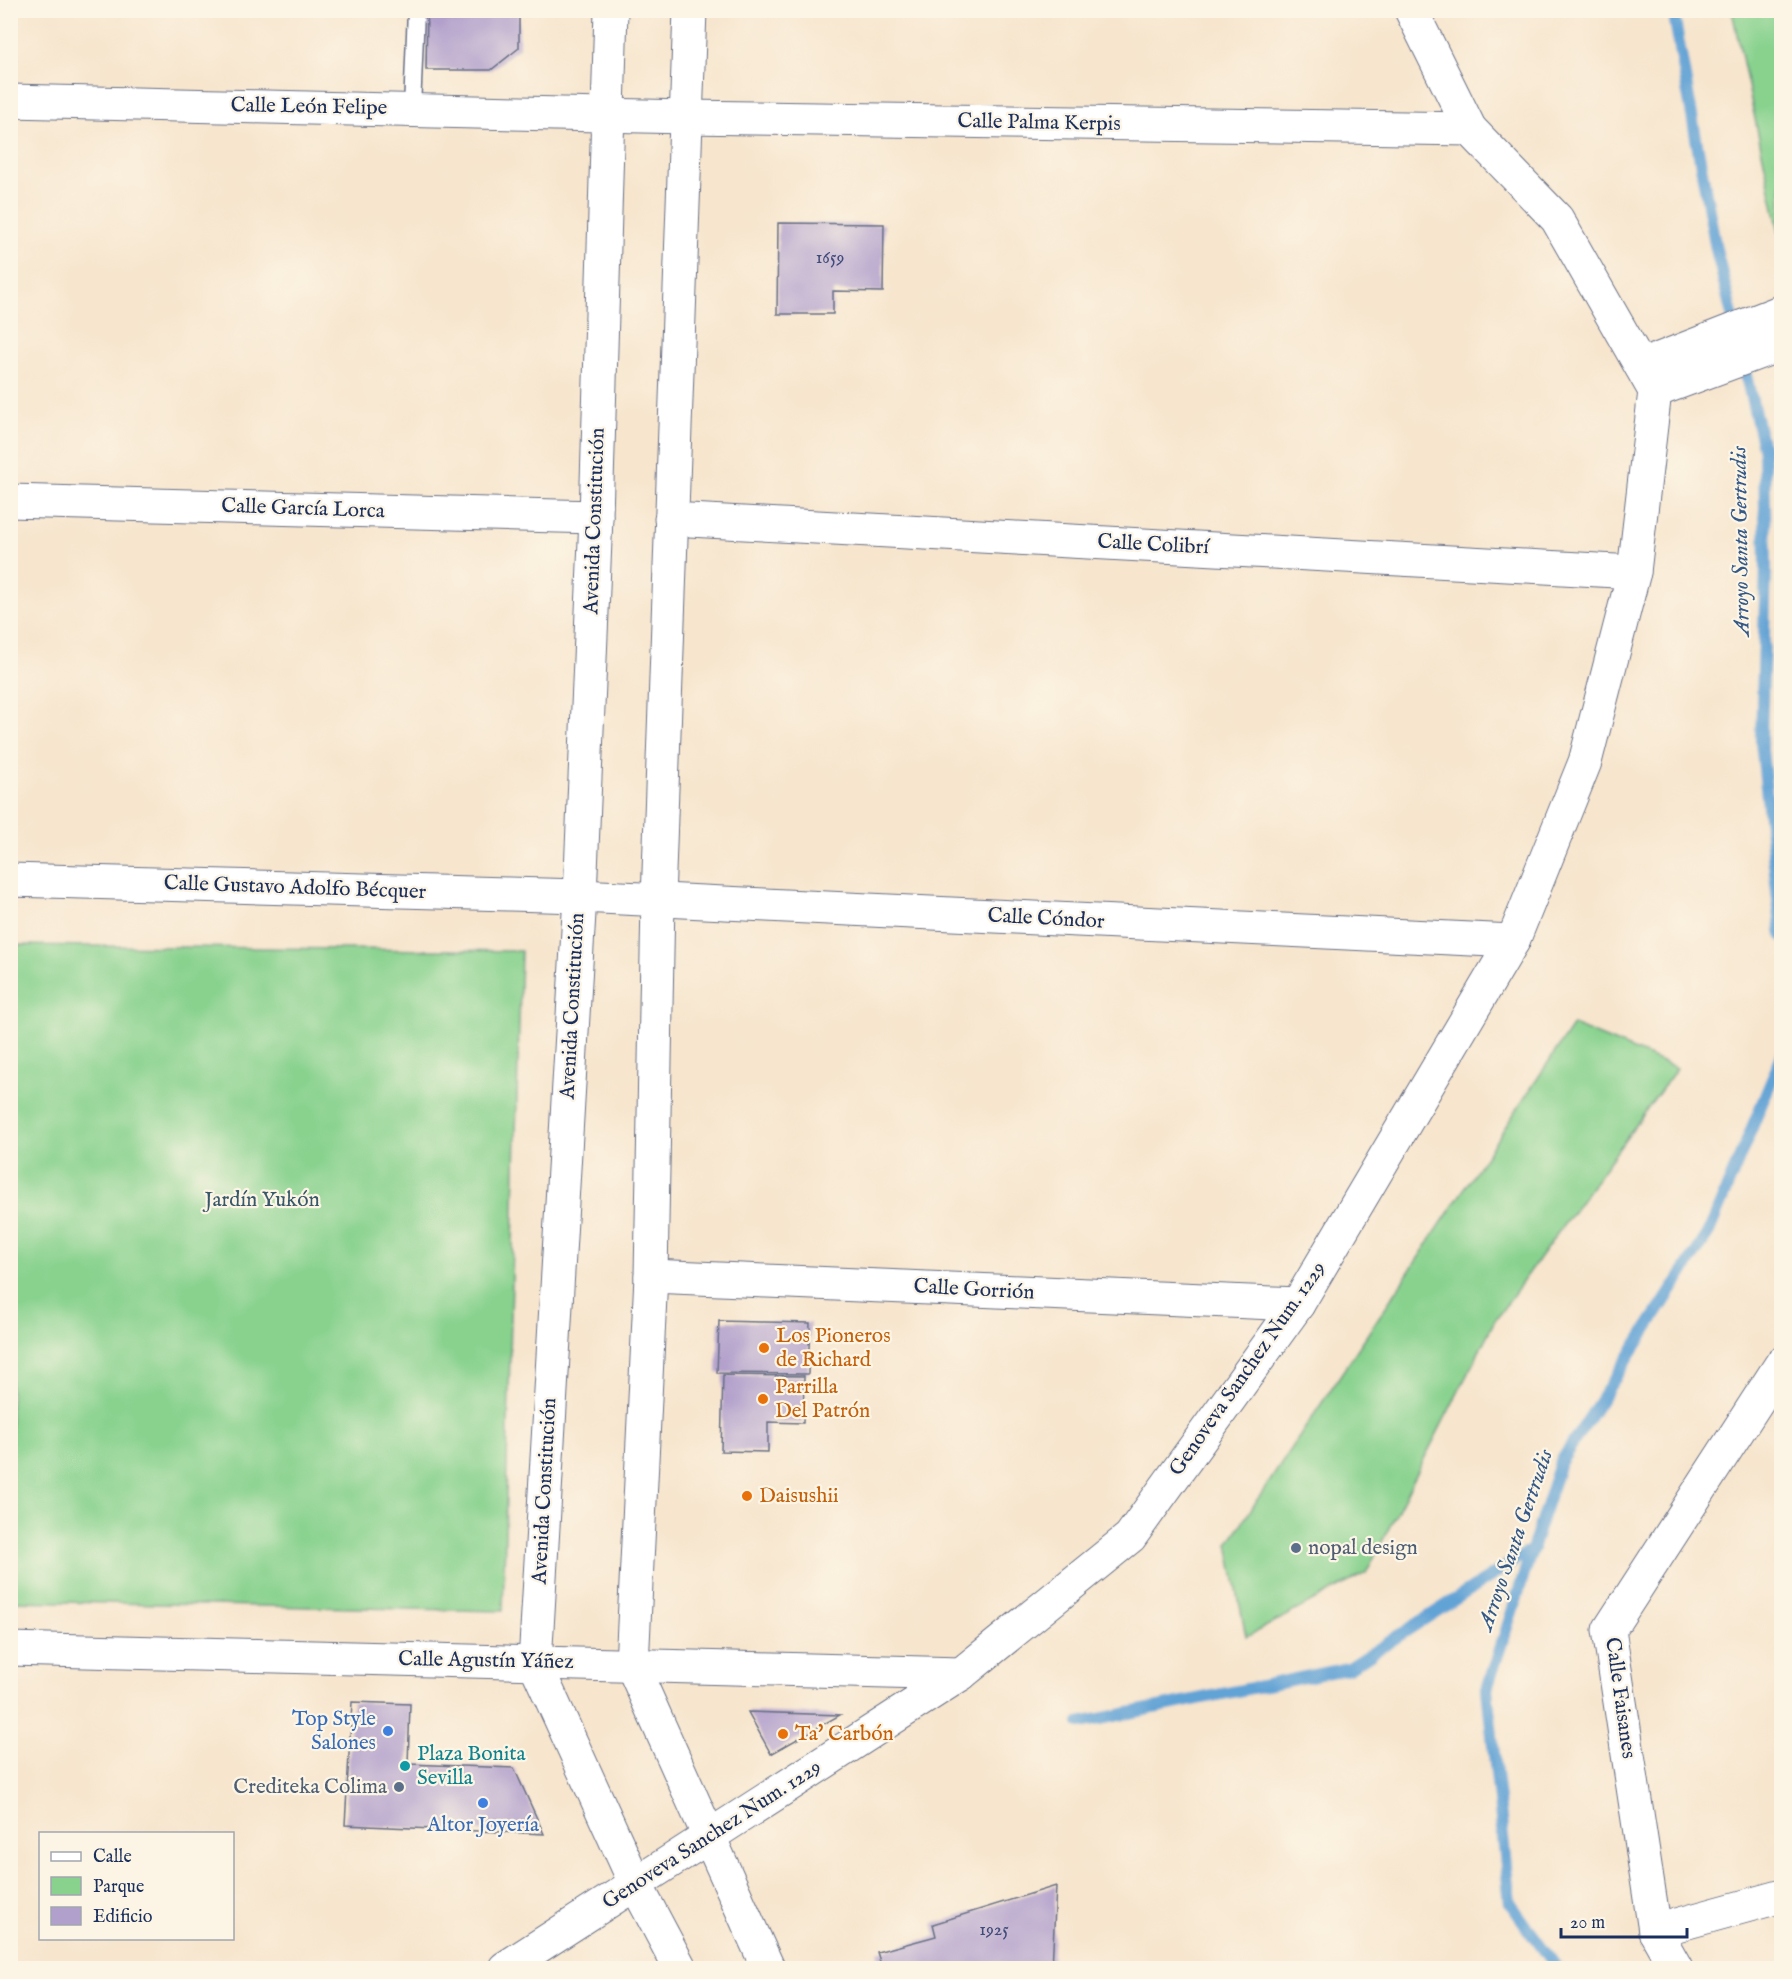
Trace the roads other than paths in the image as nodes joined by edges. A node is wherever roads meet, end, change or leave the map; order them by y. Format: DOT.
graph roads {
  1 [pos="416,10"];
  2 [pos="611,10"];
  3 [pos="690,10"];
  4 [pos="1411,10"];
  5 [pos="10,101"];
  6 [pos="412,110"];
  7 [pos="608,114"];
  8 [pos="686,117"];
  9 [pos="1470,129"];
  10 [pos="1782,311"];
  11 [pos="1763,340"];
  12 [pos="1648,378"];
  13 [pos="10,501"];
  14 [pos="596,517"];
  15 [pos="671,519"];
  16 [pos="1635,572"];
  17 [pos="10,880"];
  18 [pos="580,896"];
  19 [pos="658,900"];
  20 [pos="1512,941"];
  21 [pos="651,1276"];
  22 [pos="1298,1304"];
  23 [pos="1782,1363"];
  24 [pos="10,1649"];
  25 [pos="535,1663"];
  26 [pos="633,1665"];
  27 [pos="961,1674"];
  28 [pos="709,1835"];
  29 [pos="636,1885"];
  30 [pos="1782,1896"];
  31 [pos="1655,1931"];
  32 [pos="505,1968"];
  33 [pos="680,1968"];
  34 [pos="768,1968"];
  35 [pos="1676,1968"];
  1 -- 6 [label="lane"];
  2 -- 7 [label="street, Avenida Constitución"];
  3 -- 8 [label="street"];
  4 -- 9 [label="street"];
  5 -- 6 [label="street, Calle León Felipe"];
  6 -- 7 [label="street, Calle León Felipe"];
  7 -- 8 [label="street, Calle Palma Kerpis"];
  7 -- 14 [label="street, Avenida Constitución"];
  8 -- 9 [label="street, Calle Palma Kerpis"];
  8 -- 15 [label="street"];
  9 -- 12 [label="street"];
  10 -- 11 [label="street"];
  11 -- 12 [label="street"];
  12 -- 16 [label="street, Genoveva Sanchez Num. 1229"];
  13 -- 14 [label="street, Calle García Lorca"];
  14 -- 18 [label="street, Avenida Constitución"];
  15 -- 16 [label="street, Calle Colibrí"];
  15 -- 19 [label="street"];
  16 -- 20 [label="street, Genoveva Sanchez Num. 1229"];
  17 -- 18 [label="street, Calle Gustavo Adolfo Bécquer"];
  18 -- 19 [label="street, Calle Cóndor"];
  18 -- 25 [label="street, Avenida Constitución"];
  19 -- 20 [label="street, Calle Cóndor"];
  19 -- 21 [label="street"];
  20 -- 22 [label="street, Genoveva Sanchez Num. 1229"];
  21 -- 22 [label="street, Calle Gorrión"];
  21 -- 26 [label="street"];
  22 -- 27 [label="street, Genoveva Sanchez Num. 1229"];
  23 -- 31 [label="street, Calle Faisanes"];
  24 -- 25 [label="street, Calle Agustín Yáñez"];
  25 -- 26 [label="street, Calle Agustín Yáñez"];
  25 -- 29 [label="street, Avenida Constitución"];
  26 -- 27 [label="street, Calle Agustín Yáñez"];
  26 -- 28 [label="street"];
  27 -- 28 [label="street, Genoveva Sanchez Num. 1229"];
  28 -- 29 [label="street, Genoveva Sanchez Num. 1229"];
  28 -- 34 [label="street"];
  29 -- 32 [label="street, Genoveva Sanchez Num. 1229"];
  29 -- 33 [label="street, Avenida Constitución"];
  30 -- 31 [label="street"];
  31 -- 35 [label="street, Calle Faisanes"];
}
